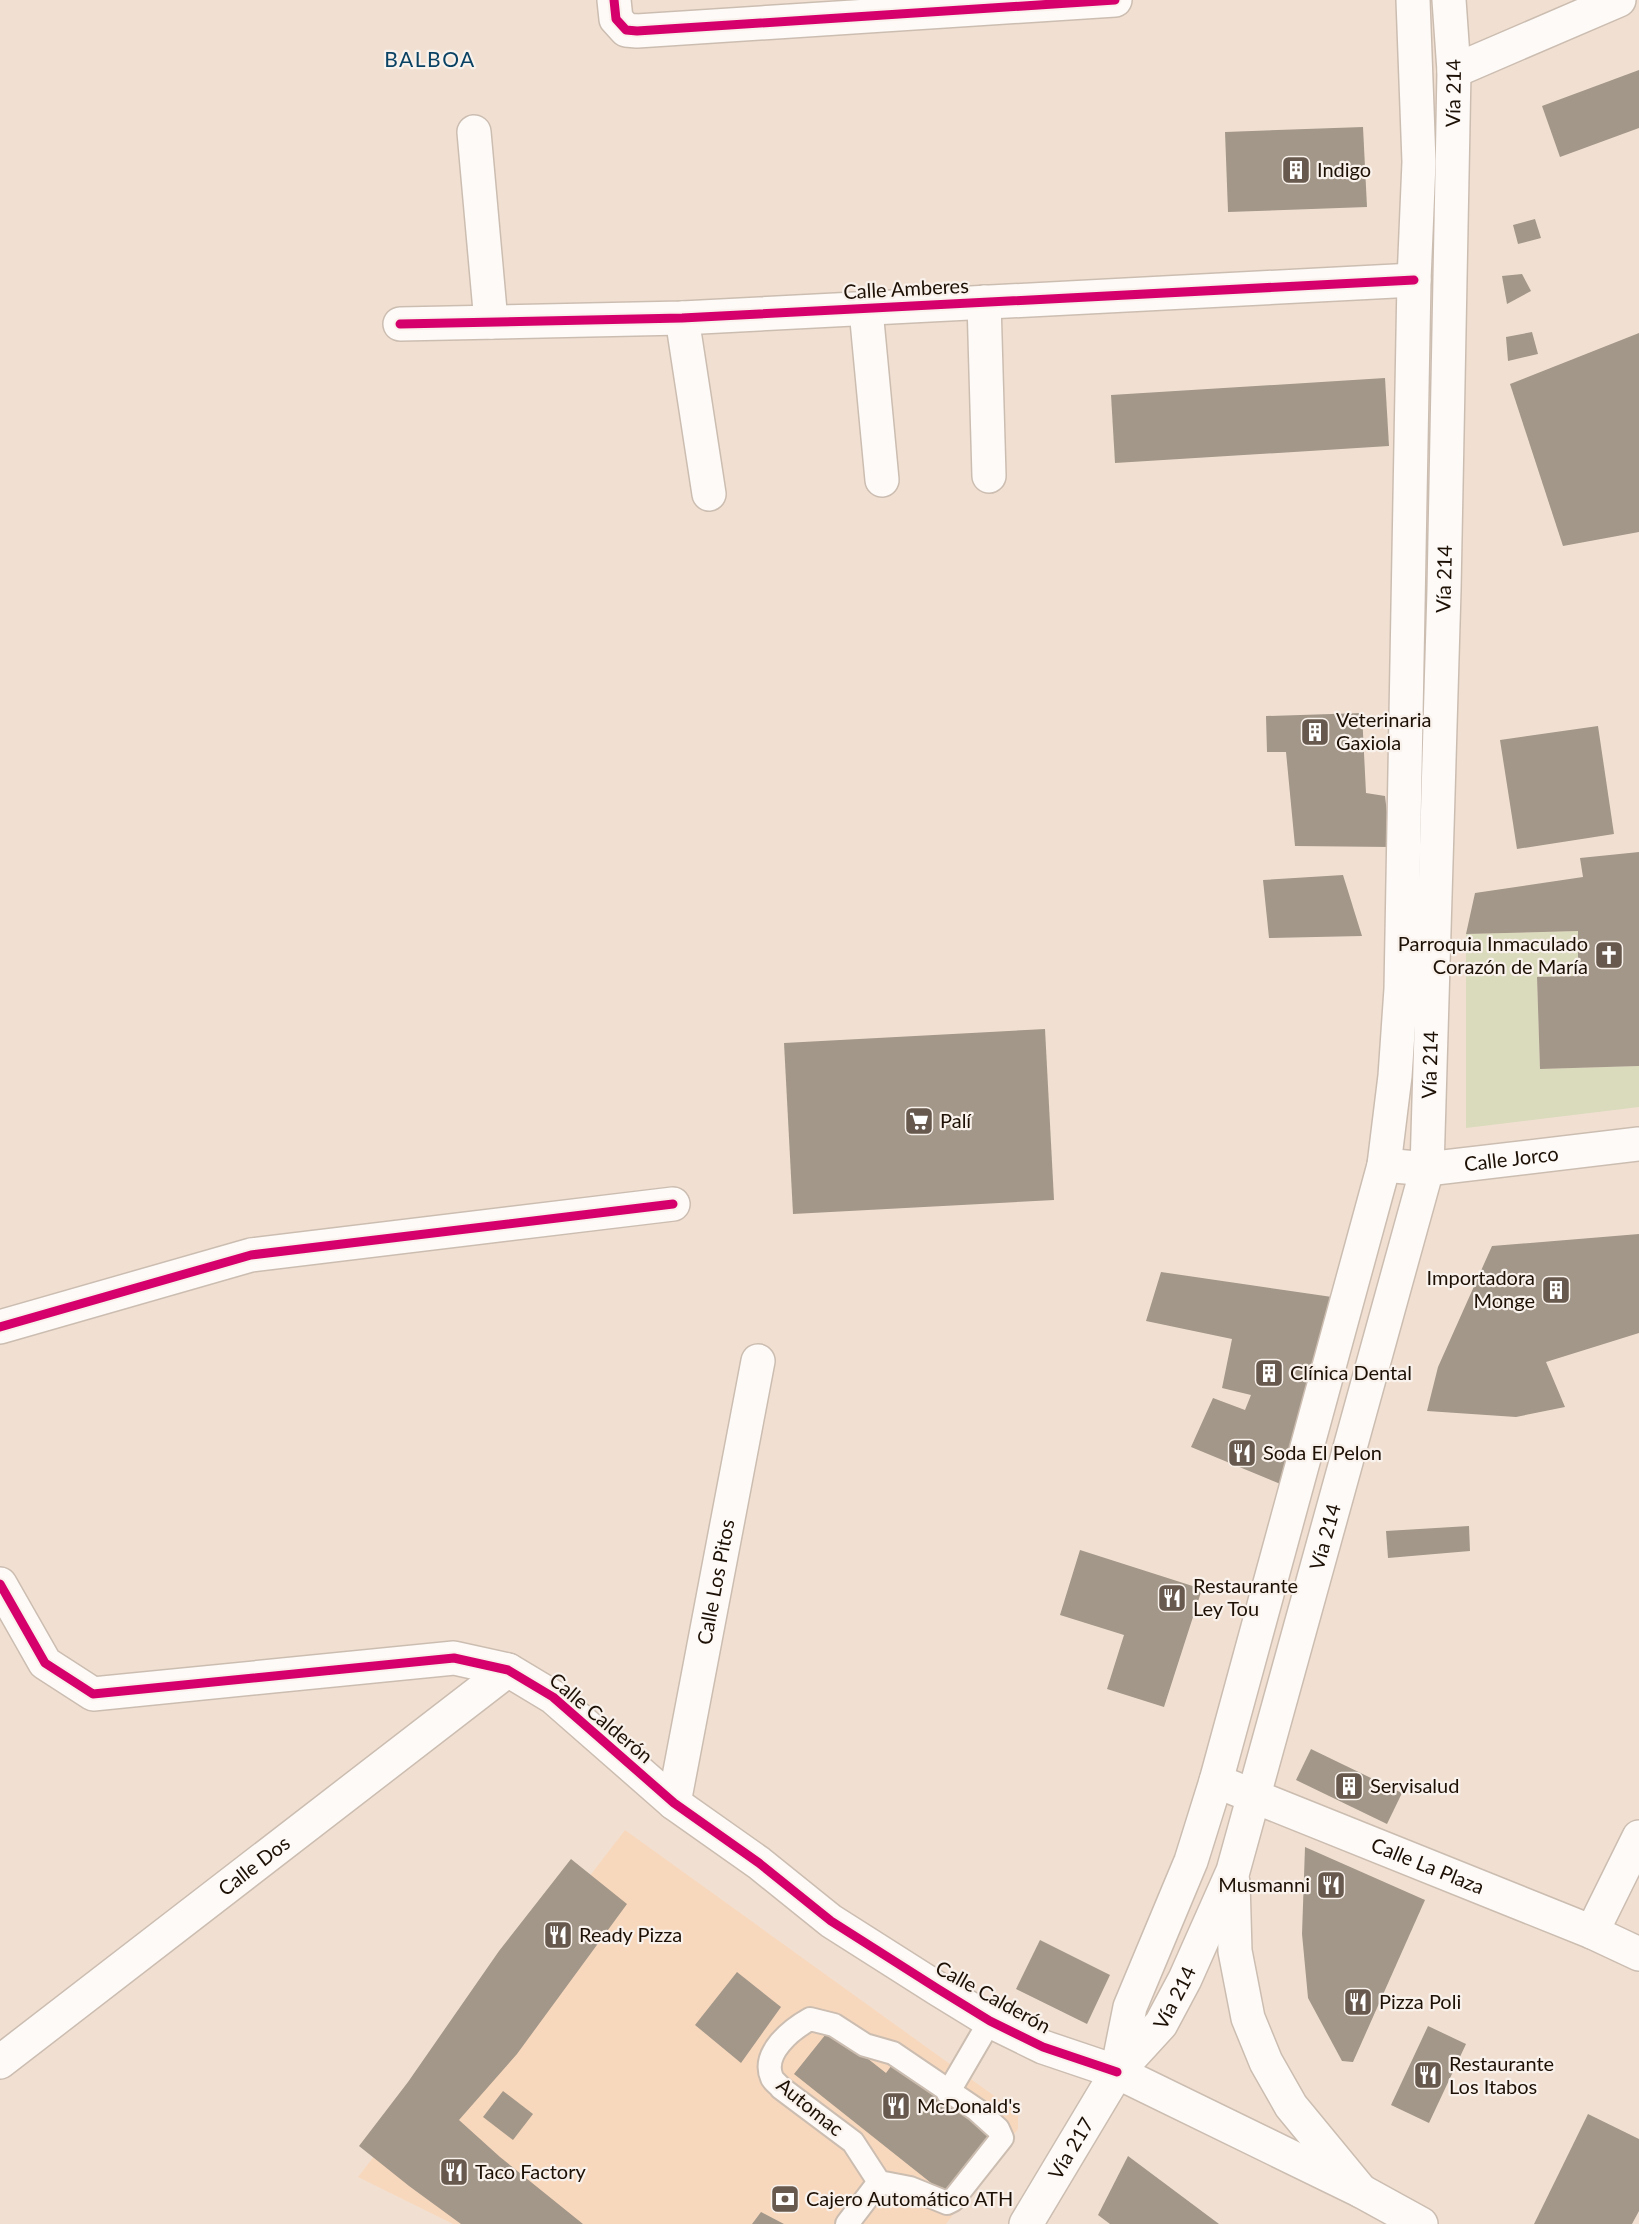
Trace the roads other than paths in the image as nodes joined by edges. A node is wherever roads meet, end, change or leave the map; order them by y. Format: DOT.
graph roads {
  1 [pos="614,0"];
  2 [pos="1115,0"];
  3 [pos="1413,0"];
  4 [pos="1449,0"];
  5 [pos="1619,0"];
  6 [pos="1454,71"];
  7 [pos="474,132"];
  8 [pos="1414,280"];
  9 [pos="984,302"];
  10 [pos="866,310"];
  11 [pos="682,318"];
  12 [pos="491,322"];
  13 [pos="400,324"];
  14 [pos="989,476"];
  15 [pos="882,480"];
  16 [pos="709,494"];
  17 [pos="1639,1144"];
  18 [pos="1384,1165"];
  19 [pos="1427,1169"];
  20 [pos="673,1204"];
  21 [pos="0,1327"];
  22 [pos="758,1361"];
  23 [pos="0,1584"];
  24 [pos="508,1670"];
  25 [pos="1216,1781"];
  26 [pos="1254,1798"];
  27 [pos="674,1803"];
  28 [pos="1639,1837"];
  29 [pos="1233,1871"];
  30 [pos="1592,1932"];
  31 [pos="1639,1954"];
  32 [pos="990,2021"];
  33 [pos="0,2062"];
  34 [pos="1117,2072"];
  35 [pos="948,2093"];
  36 [pos="879,2182"];
  37 [pos="1361,2191"];
  38 [pos="848,2224"];
  39 [pos="1026,2224"];
  40 [pos="1421,2224"];
  1 -- 2 [label="street"];
  3 -- 8 [label="street, Vía 214"];
  4 -- 6 [label="street, Vía 214"];
  5 -- 6 [label="street"];
  6 -- 19 [label="street, Vía 214"];
  7 -- 12 [label="street"];
  8 -- 9 [label="street, Calle Amberes"];
  8 -- 18 [label="street, Vía 214"];
  9 -- 10 [label="street, Calle Amberes"];
  9 -- 14 [label="street"];
  10 -- 11 [label="street, Calle Amberes"];
  10 -- 15 [label="street"];
  11 -- 12 [label="street, Calle Amberes"];
  11 -- 16 [label="street"];
  12 -- 13 [label="street, Calle Amberes"];
  17 -- 19 [label="street, Calle Jorco"];
  18 -- 19 [label="street, Calle Jorco"];
  18 -- 25 [label="street, Vía 214"];
  19 -- 26 [label="street, Vía 214"];
  20 -- 21 [label="street"];
  22 -- 27 [label="street, Calle Los Pitos"];
  23 -- 24 [label="street, Calle Calderón"];
  24 -- 27 [label="street, Calle Calderón"];
  24 -- 33 [label="street, Calle Dos"];
  25 -- 26 [label="street, Calle La Plaza"];
  25 -- 34 [label="street, Vía 214"];
  26 -- 29 [label="street, Vía 214"];
  26 -- 30 [label="street, Calle La Plaza"];
  27 -- 32 [label="street, Calle Calderón"];
  28 -- 30 [label="street"];
  29 -- 34 [label="street, Vía 214"];
  29 -- 37 [label="street"];
  30 -- 31 [label="street, Calle La Plaza"];
  32 -- 34 [label="street, Calle Calderón"];
  32 -- 35 [label="lane"];
  34 -- 37 [label="street"];
  34 -- 39 [label="street, Vía 217"];
  35 -- 36 [label="lane, Automac"];
  35 -- 36 [label="lane, Automac"];
  36 -- 38 [label="lane"];
  37 -- 40 [label="street"];
}
